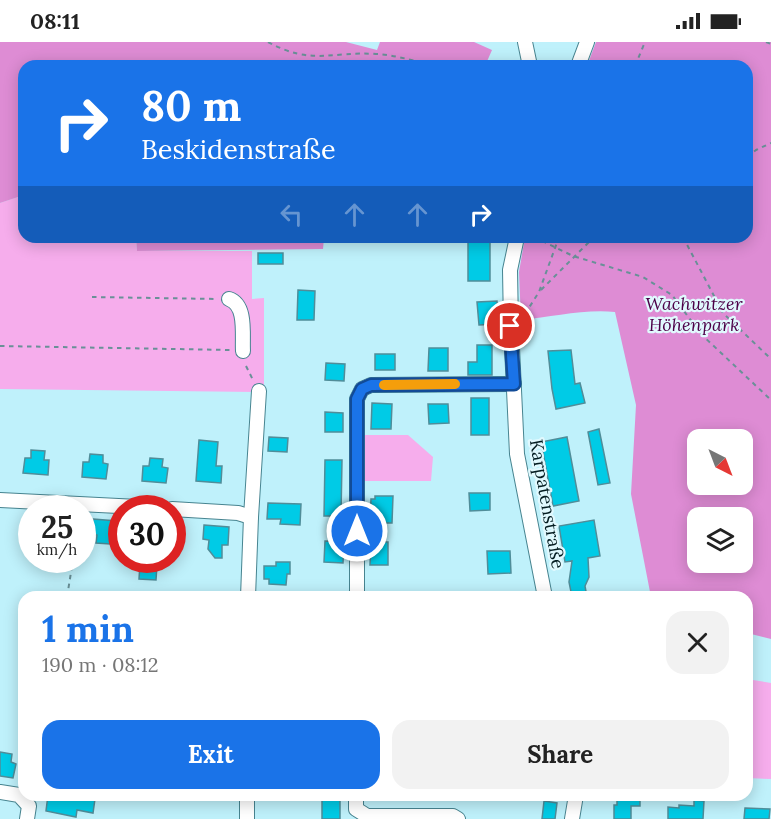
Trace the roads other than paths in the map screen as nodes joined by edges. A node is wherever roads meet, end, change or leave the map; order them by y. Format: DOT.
graph roads {
  1 [pos="525,42"];
  2 [pos="588,42"];
  3 [pos="529,60"];
  4 [pos="580,60"];
  5 [pos="516,243"];
  6 [pos="229,299"];
  7 [pos="243,351"];
  8 [pos="514,384"];
  9 [pos="259,392"];
  10 [pos="0,500"];
  11 [pos="108,505"];
  12 [pos="186,510"];
  13 [pos="250,517"];
  14 [pos="248,591"];
  15 [pos="357,591"];
  16 [pos="544,591"];
  17 [pos="0,792"];
  18 [pos="18,795"];
  19 [pos="25,801"];
  20 [pos="247,801"];
  21 [pos="356,801"];
  22 [pos="575,801"];
  23 [pos="27,819"];
  24 [pos="247,819"];
  25 [pos="458,819"];
  26 [pos="573,819"];
  1 -- 3 [label="street"];
  2 -- 4 [label="street"];
  5 -- 8 [label="street, Karpatenstraße"];
  6 -- 7 [label="street"];
  8 -- 15 [label="street"];
  8 -- 16 [label="street, Karpatenstraße"];
  9 -- 13 [label="street"];
  10 -- 11 [label="street"];
  12 -- 13 [label="street"];
  13 -- 14 [label="street"];
  17 -- 18 [label="street"];
  19 -- 23 [label="street"];
  20 -- 24 [label="street"];
  21 -- 25 [label="street"];
  22 -- 26 [label="street"];
}
